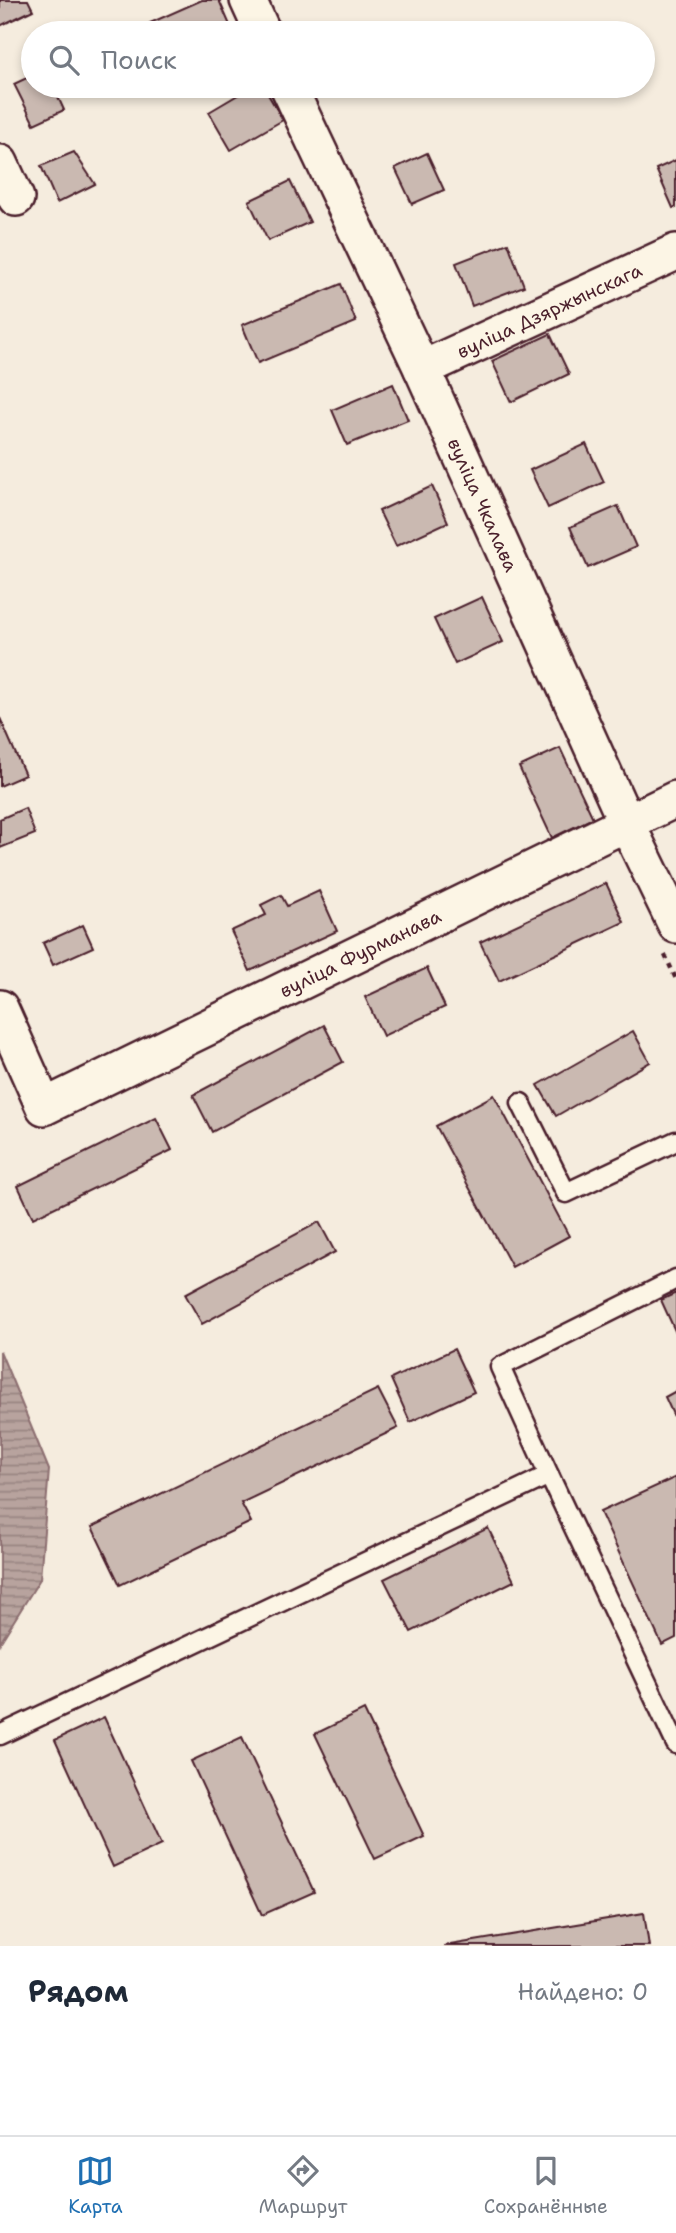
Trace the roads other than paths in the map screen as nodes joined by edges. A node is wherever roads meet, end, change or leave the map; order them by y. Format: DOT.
graph roads {
  1 [pos="248,0"];
  2 [pos="258,21"];
  3 [pos="294,98"];
  4 [pos="0,163"];
  5 [pos="16,198"];
  6 [pos="676,252"];
  7 [pos="422,369"];
  8 [pos="676,799"];
  9 [pos="626,822"];
  10 [pos="676,925"];
  11 [pos="0,1008"];
  12 [pos="521,1103"];
  13 [pos="676,1141"];
  14 [pos="676,1279"];
  15 [pos="549,1475"];
  16 [pos="0,1735"];
  17 [pos="676,1744"];
  1 -- 2 [label="street"];
  3 -- 7 [label="street, вуліца Чкалава"];
  4 -- 5 [label="street"];
  6 -- 7 [label="street, вуліца Дзяржынскага"];
  7 -- 9 [label="street, вуліца Чкалава"];
  8 -- 9 [label="street, вуліца Фурманава"];
  9 -- 10 [label="street, вуліца Чкалава"];
  9 -- 11 [label="street, вуліца Фурманава"];
  12 -- 13 [label="lane"];
  14 -- 15 [label="lane"];
  15 -- 16 [label="lane"];
  15 -- 17 [label="lane"];
}
